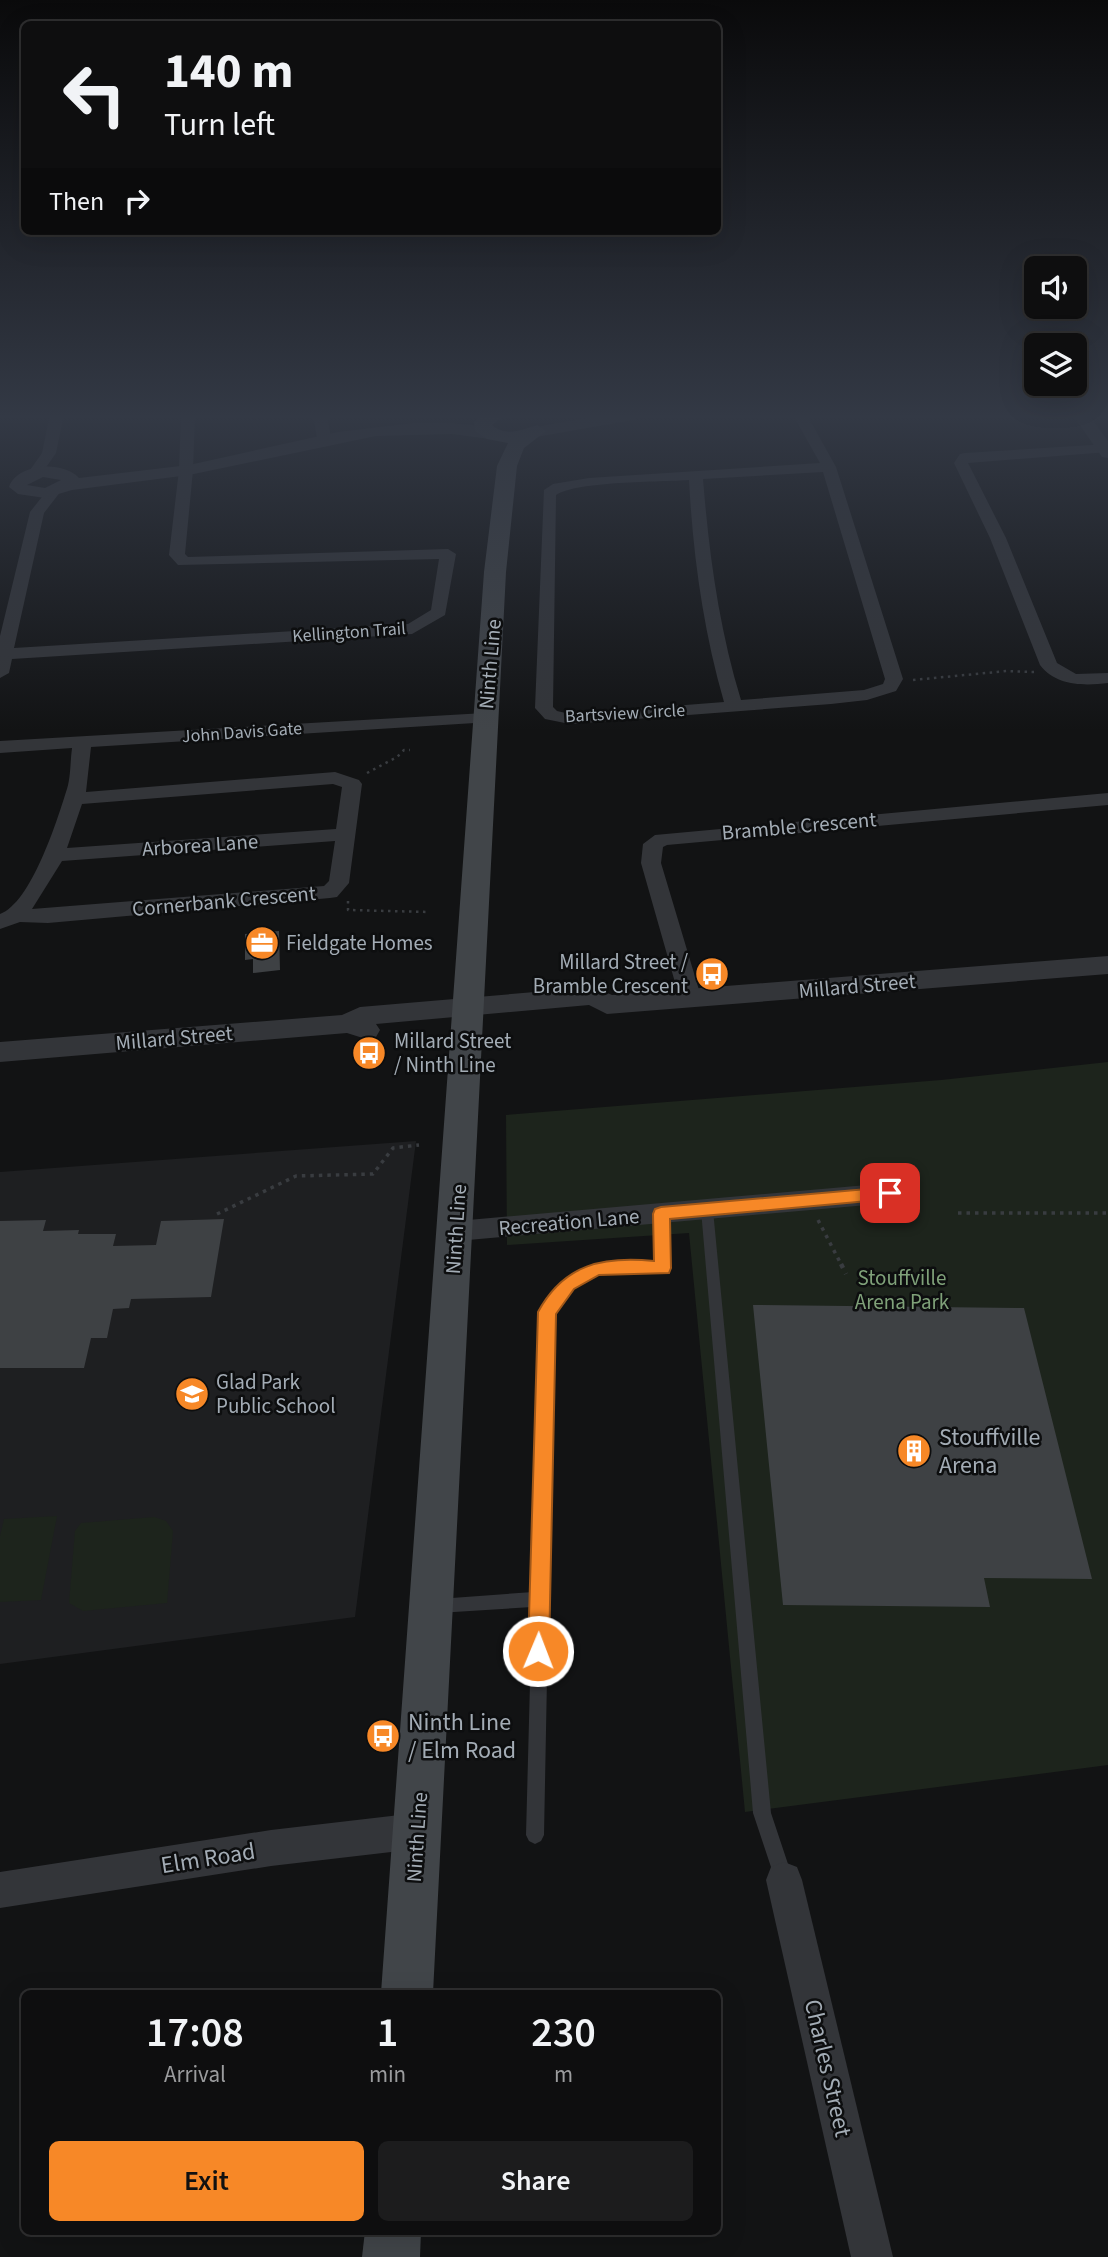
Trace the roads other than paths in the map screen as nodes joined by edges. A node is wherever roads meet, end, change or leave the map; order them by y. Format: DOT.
graph roads {
  1 [pos="35,520"];
  2 [pos="181,520"];
  3 [pos="501,520"];
  4 [pos="548,520"];
  5 [pos="699,520"];
  6 [pos="845,520"];
  7 [pos="990,520"];
  8 [pos="5,654"];
  9 [pos="0,673"];
  10 [pos="1108,678"];
  11 [pos="734,706"];
  12 [pos="485,718"];
  13 [pos="82,742"];
  14 [pos="0,747"];
  15 [pos="72,799"];
  16 [pos="1108,799"];
  17 [pos="345,834"];
  18 [pos="55,856"];
  19 [pos="9,918"];
  20 [pos="1108,965"];
  21 [pos="691,1000"];
  22 [pos="469,1016"];
  23 [pos="0,1052"];
  24 [pos="890,1193"];
  25 [pos="707,1210"];
  26 [pos="661,1214"];
  27 [pos="457,1231"];
  28 [pos="539,1599"];
  29 [pos="431,1607"];
  30 [pos="417,1830"];
  31 [pos="535,1835"];
  32 [pos="784,1880"];
  33 [pos="0,1890"];
  34 [pos="407,1990"];
  35 [pos="393,2235"];
  36 [pos="391,2257"];
  37 [pos="872,2257"];
  1 -- 8 [label="street"];
  2 -- 8 [label="street, Kellington Trail"];
  3 -- 12 [label="main road, Ninth Line"];
  4 -- 11 [label="street, Bartsview Circle"];
  5 -- 11 [label="street"];
  6 -- 11 [label="street, Bartsview Circle"];
  7 -- 10 [label="street"];
  8 -- 9 [label="street"];
  12 -- 13 [label="street, John Davis Gate"];
  12 -- 22 [label="main road, Ninth Line"];
  13 -- 14 [label="street, John Davis Gate"];
  13 -- 15 [label="street"];
  15 -- 17 [label="street, Cornerbank Crescent"];
  15 -- 18 [label="street"];
  16 -- 21 [label="street, Bramble Crescent"];
  17 -- 18 [label="street, Arborea Lane"];
  17 -- 19 [label="street, Cornerbank Crescent"];
  18 -- 19 [label="street"];
  20 -- 21 [label="street, Millard Street"];
  21 -- 22 [label="street, Millard Street"];
  22 -- 23 [label="street, Millard Street"];
  22 -- 27 [label="main road, Ninth Line"];
  24 -- 25 [label="street, Recreation Lane"];
  25 -- 26 [label="street, Recreation Lane"];
  25 -- 32 [label="lane"];
  26 -- 27 [label="street, Recreation Lane"];
  26 -- 28 [label="lane"];
  27 -- 29 [label="main road, Ninth Line"];
  28 -- 29 [label="lane"];
  28 -- 31 [label="lane"];
  29 -- 30 [label="main road, Ninth Line"];
  30 -- 33 [label="street, Elm Road"];
  30 -- 34 [label="main road, Ninth Line"];
  32 -- 37 [label="street, Charles Street"];
  35 -- 36 [label="main road"];
}
